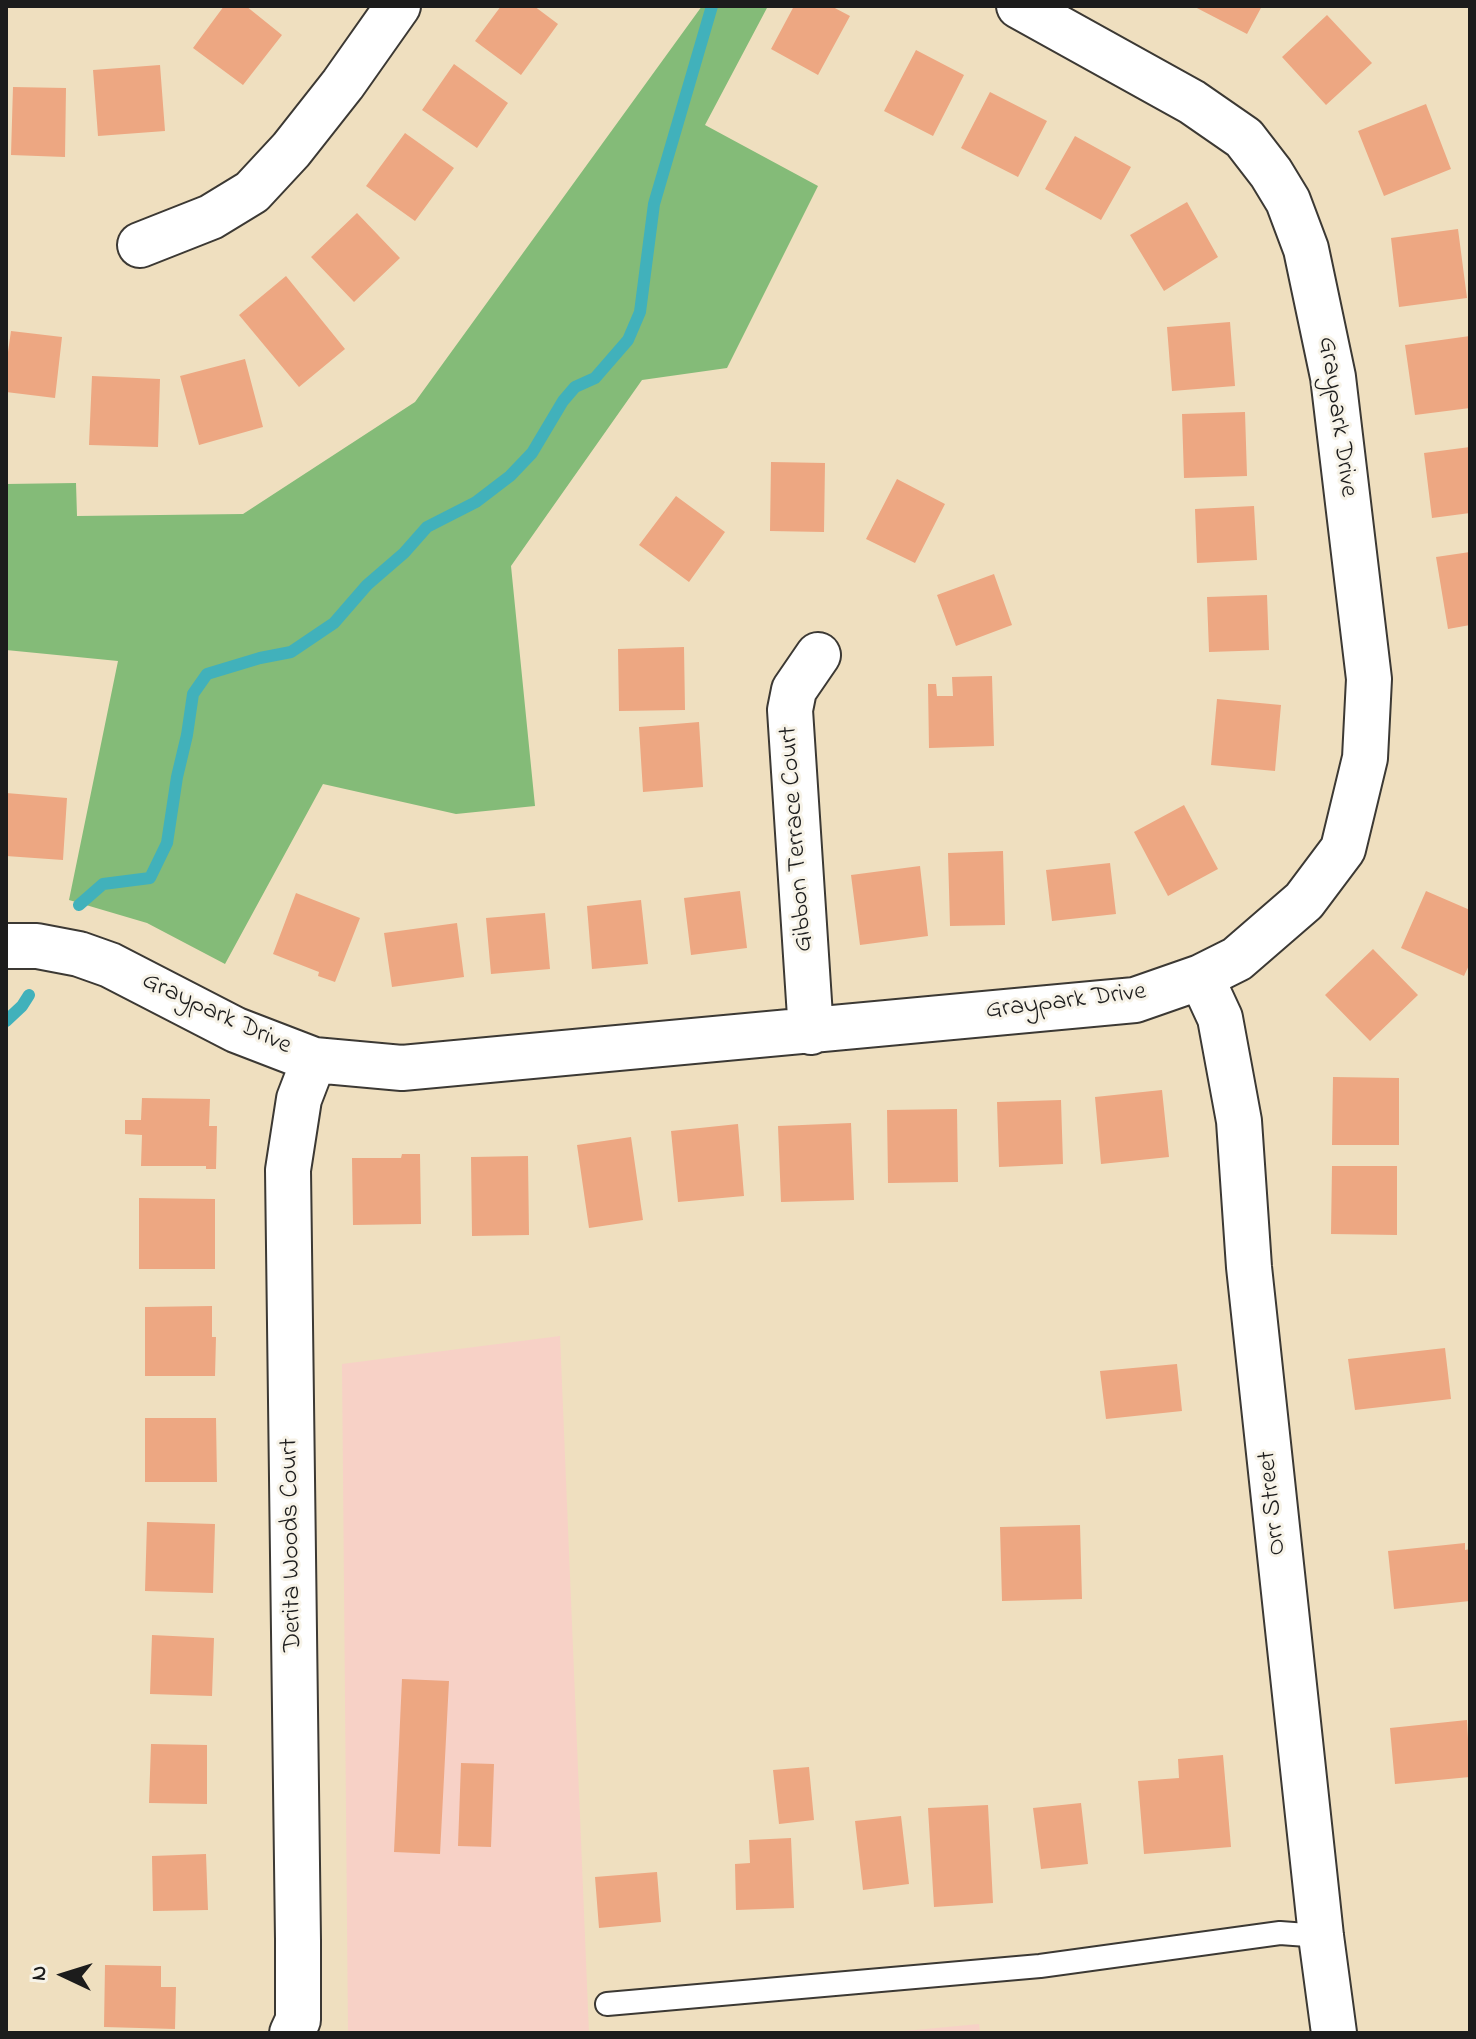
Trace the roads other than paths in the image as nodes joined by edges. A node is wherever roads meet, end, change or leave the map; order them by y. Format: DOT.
graph roads {
  1 [pos="398,6"];
  2 [pos="1019,6"];
  3 [pos="140,245"];
  4 [pos="818,655"];
  5 [pos="6,946"];
  6 [pos="1201,977"];
  7 [pos="811,1032"];
  8 [pos="314,1060"];
  9 [pos="1321,1936"];
  10 [pos="607,2004"];
  11 [pos="292,2033"];
  12 [pos="1334,2033"];
  1 -- 3 [label="street"];
  2 -- 6 [label="street, Graypark Drive"];
  4 -- 7 [label="street, Gibbon Terrace Court"];
  5 -- 8 [label="street, Graypark Drive"];
  6 -- 7 [label="street, Graypark Drive"];
  6 -- 9 [label="street, Orr Street"];
  7 -- 8 [label="street, Graypark Drive"];
  8 -- 11 [label="street, Derita Woods Court"];
  9 -- 10 [label="lane"];
  9 -- 12 [label="street, Orr Street"];
}
